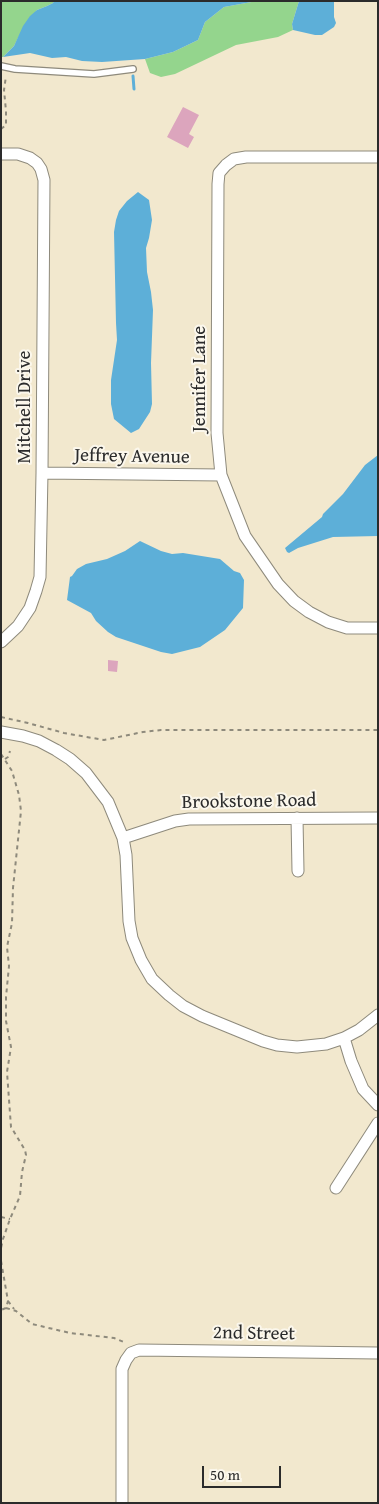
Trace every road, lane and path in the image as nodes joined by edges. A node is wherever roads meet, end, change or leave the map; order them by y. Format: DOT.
graph roads {
  1 [pos="3,68"];
  2 [pos="133,69"];
  3 [pos="1,129"];
  4 [pos="1,154"];
  5 [pos="378,158"];
  6 [pos="42,473"];
  7 [pos="221,475"];
  8 [pos="378,628"];
  9 [pos="1,642"];
  10 [pos="1,717"];
  11 [pos="378,730"];
  12 [pos="1,732"];
  13 [pos="10,751"];
  14 [pos="1,754"];
  15 [pos="5,759"];
  16 [pos="297,818"];
  17 [pos="378,818"];
  18 [pos="123,838"];
  19 [pos="298,871"];
  20 [pos="378,1015"];
  21 [pos="344,1038"];
  22 [pos="378,1104"];
  23 [pos="378,1123"];
  24 [pos="336,1188"];
  25 [pos="1,1217"];
  26 [pos="10,1219"];
  27 [pos="1,1248"];
  28 [pos="1,1261"];
  29 [pos="8,1298"];
  30 [pos="6,1308"];
  31 [pos="1,1310"];
  32 [pos="16,1311"];
  33 [pos="131,1353"];
  34 [pos="378,1353"];
  35 [pos="122,1503"];
  1 -- 2 [label="lane"];
  1 -- 3 [label="path"];
  4 -- 6 [label="street, Mitchell Drive"];
  5 -- 7 [label="street, Jennifer Lane"];
  6 -- 7 [label="street, Jeffrey Avenue"];
  6 -- 9 [label="street, Mitchell Drive"];
  7 -- 8 [label="street, Jennifer Lane"];
  10 -- 11 [label="path"];
  12 -- 18 [label="street"];
  13 -- 15 [label="path"];
  14 -- 15 [label="path"];
  15 -- 26 [label="path"];
  16 -- 17 [label="street, Brookstone Road"];
  16 -- 18 [label="street, Brookstone Road"];
  16 -- 19 [label="street"];
  18 -- 21 [label="street"];
  20 -- 21 [label="street"];
  21 -- 22 [label="street"];
  23 -- 24 [label="street"];
  25 -- 26 [label="path"];
  26 -- 27 [label="path"];
  28 -- 29 [label="path"];
  29 -- 30 [label="path"];
  29 -- 32 [label="path"];
  30 -- 31 [label="path"];
  30 -- 32 [label="path"];
  32 -- 33 [label="path"];
  33 -- 34 [label="street, 2nd Street"];
  33 -- 35 [label="street"];
}
